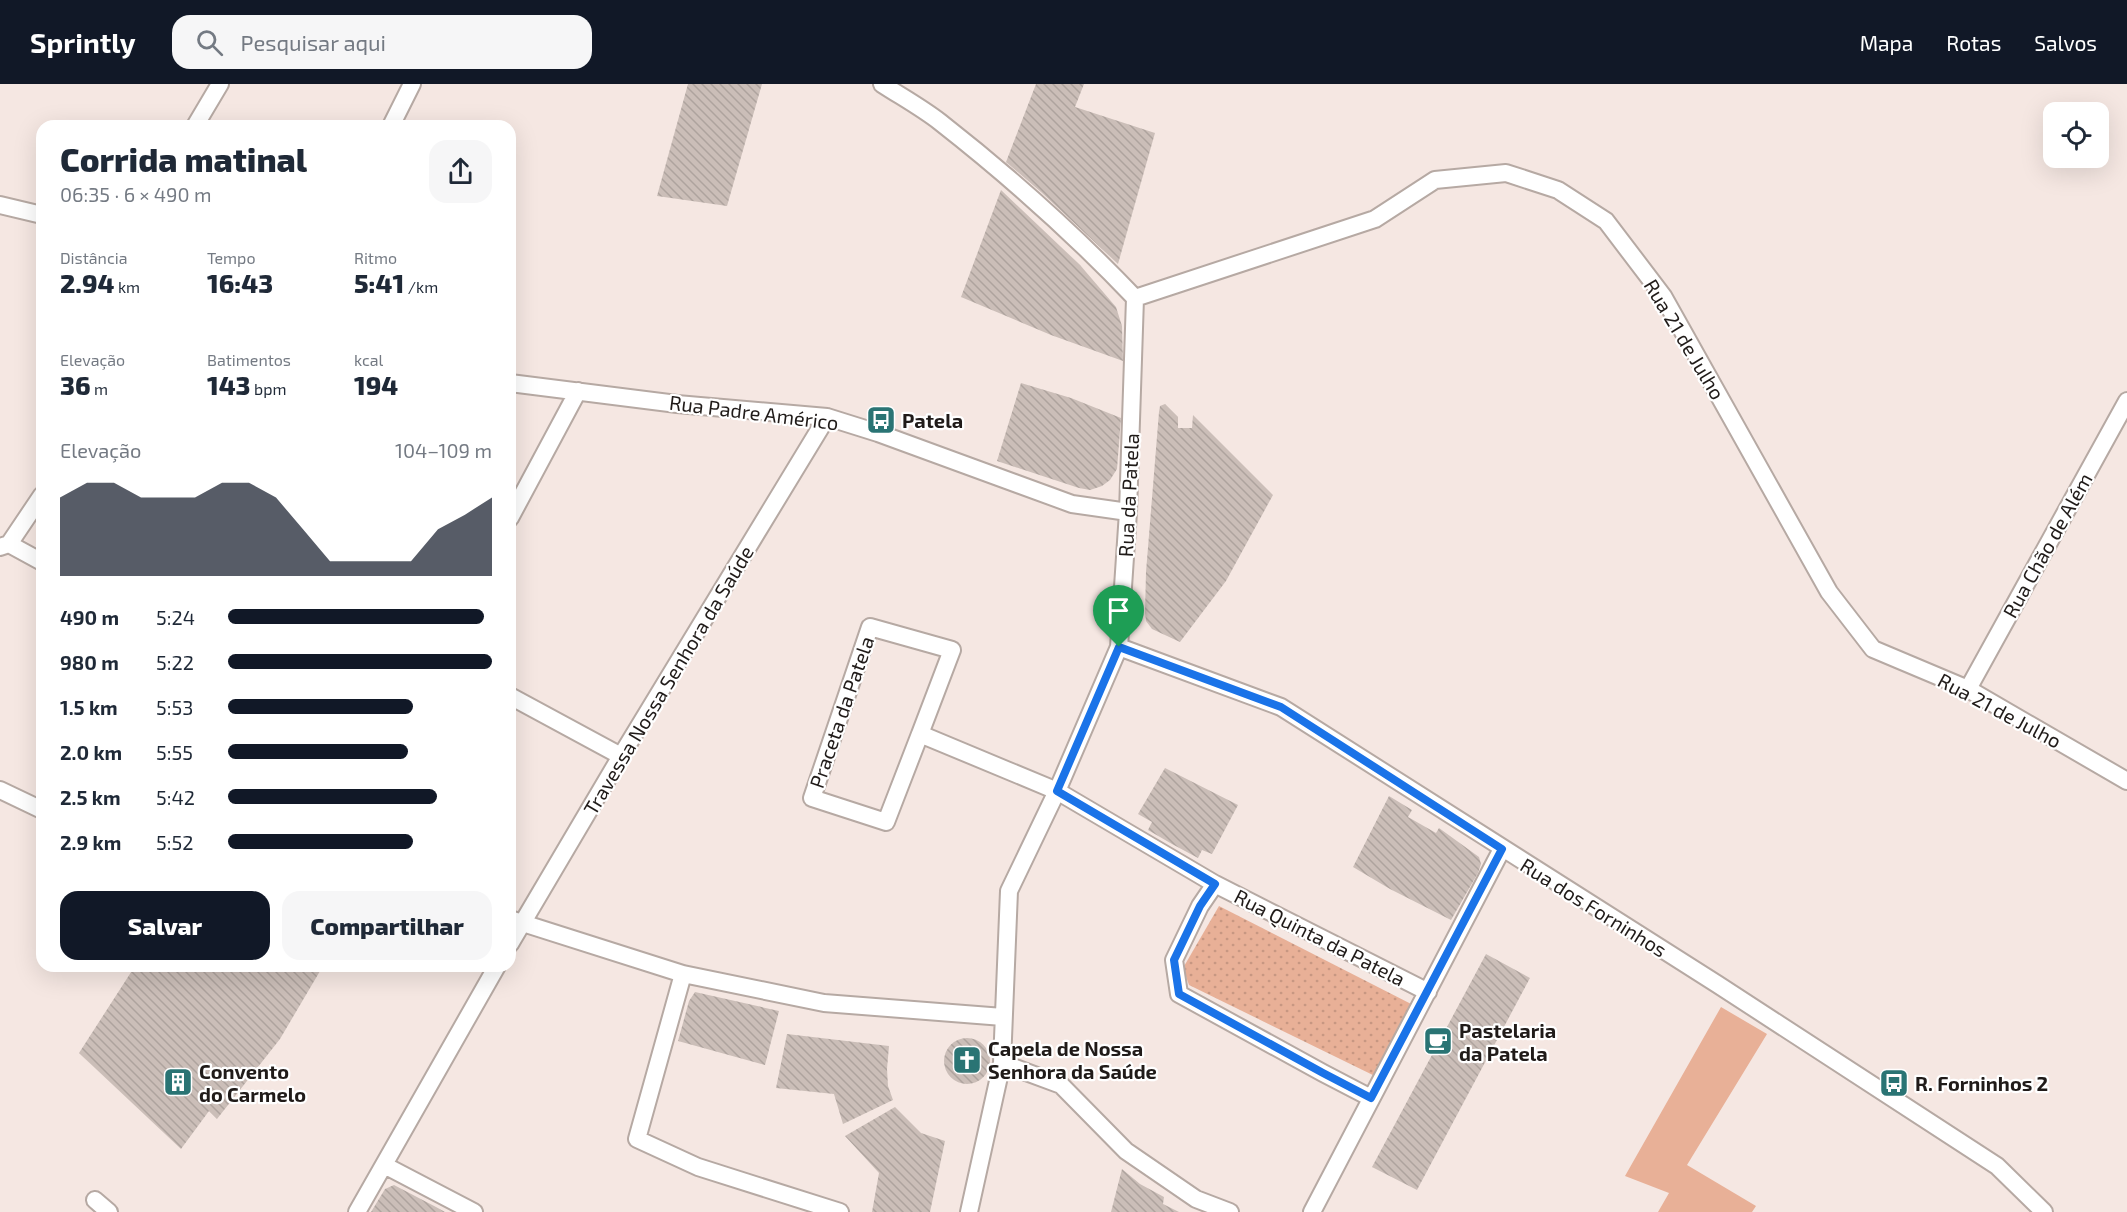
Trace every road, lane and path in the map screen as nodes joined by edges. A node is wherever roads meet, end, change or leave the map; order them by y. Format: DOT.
graph roads {
  1 [pos="220,84"];
  2 [pos="411,84"];
  3 [pos="882,84"];
  4 [pos="199,120"];
  5 [pos="394,120"];
  6 [pos="0,205"];
  7 [pos="36,214"];
  8 [pos="1136,298"];
  9 [pos="516,384"];
  10 [pos="578,391"];
  11 [pos="2127,401"];
  12 [pos="828,417"];
  13 [pos="36,503"];
  14 [pos="516,507"];
  15 [pos="1128,512"];
  16 [pos="5,545"];
  17 [pos="36,559"];
  18 [pos="1119,647"];
  19 [pos="1968,689"];
  20 [pos="516,699"];
  21 [pos="920,734"];
  22 [pos="621,756"];
  23 [pos="2127,781"];
  24 [pos="0,790"];
  25 [pos="1057,791"];
  26 [pos="36,807"];
  27 [pos="1502,849"];
  28 [pos="1215,884"];
  29 [pos="516,921"];
  30 [pos="494,972"];
  31 [pos="683,974"];
  32 [pos="1428,992"];
  33 [pos="1003,1017"];
  34 [pos="1002,1063"];
  35 [pos="1371,1098"];
  36 [pos="384,1165"];
  37 [pos="95,1200"];
  38 [pos="109,1212"];
  39 [pos="357,1212"];
  40 [pos="474,1212"];
  41 [pos="840,1212"];
  42 [pos="969,1212"];
  43 [pos="1230,1212"];
  44 [pos="1312,1212"];
  45 [pos="2044,1212"];
  1 -- 4 [label="street"];
  2 -- 5 [label="street"];
  3 -- 8 [label="street"];
  6 -- 7 [label="street"];
  8 -- 15 [label="street, Rua da Patela"];
  8 -- 19 [label="street, Rua 21 de Julho"];
  9 -- 10 [label="street, Rua Padre Américo"];
  10 -- 12 [label="street, Rua Padre Américo"];
  10 -- 14 [label="street"];
  11 -- 19 [label="street, Rua Chão de Além"];
  12 -- 15 [label="street, Rua Padre Américo"];
  12 -- 22 [label="street, Travessa Nossa Senhora da Saúde"];
  13 -- 16 [label="street"];
  15 -- 18 [label="street, Rua da Patela"];
  16 -- 17 [label="street"];
  18 -- 25 [label="street, Rua da Patela"];
  18 -- 27 [label="street, Rua dos Forninhos"];
  19 -- 23 [label="street, Rua 21 de Julho"];
  20 -- 22 [label="street"];
  21 -- 21 [label="street, Praceta da Patela"];
  21 -- 25 [label="street"];
  22 -- 29 [label="street, Travessa Nossa Senhora da Saúde"];
  24 -- 26 [label="street"];
  25 -- 28 [label="street, Rua Quinta da Patela"];
  25 -- 33 [label="street, Rua da Patela"];
  27 -- 32 [label="street"];
  27 -- 45 [label="street, Rua dos Forninhos"];
  28 -- 32 [label="street, Rua Quinta da Patela"];
  28 -- 35 [label="street"];
  29 -- 31 [label="street"];
  30 -- 36 [label="street"];
  31 -- 33 [label="street"];
  31 -- 41 [label="street"];
  32 -- 35 [label="street"];
  33 -- 34 [label="street, Rua da Patela"];
  34 -- 42 [label="street, Rua da Patela"];
  34 -- 43 [label="street"];
  35 -- 44 [label="street"];
  36 -- 39 [label="street"];
  36 -- 40 [label="street"];
  37 -- 38 [label="street"];
}
